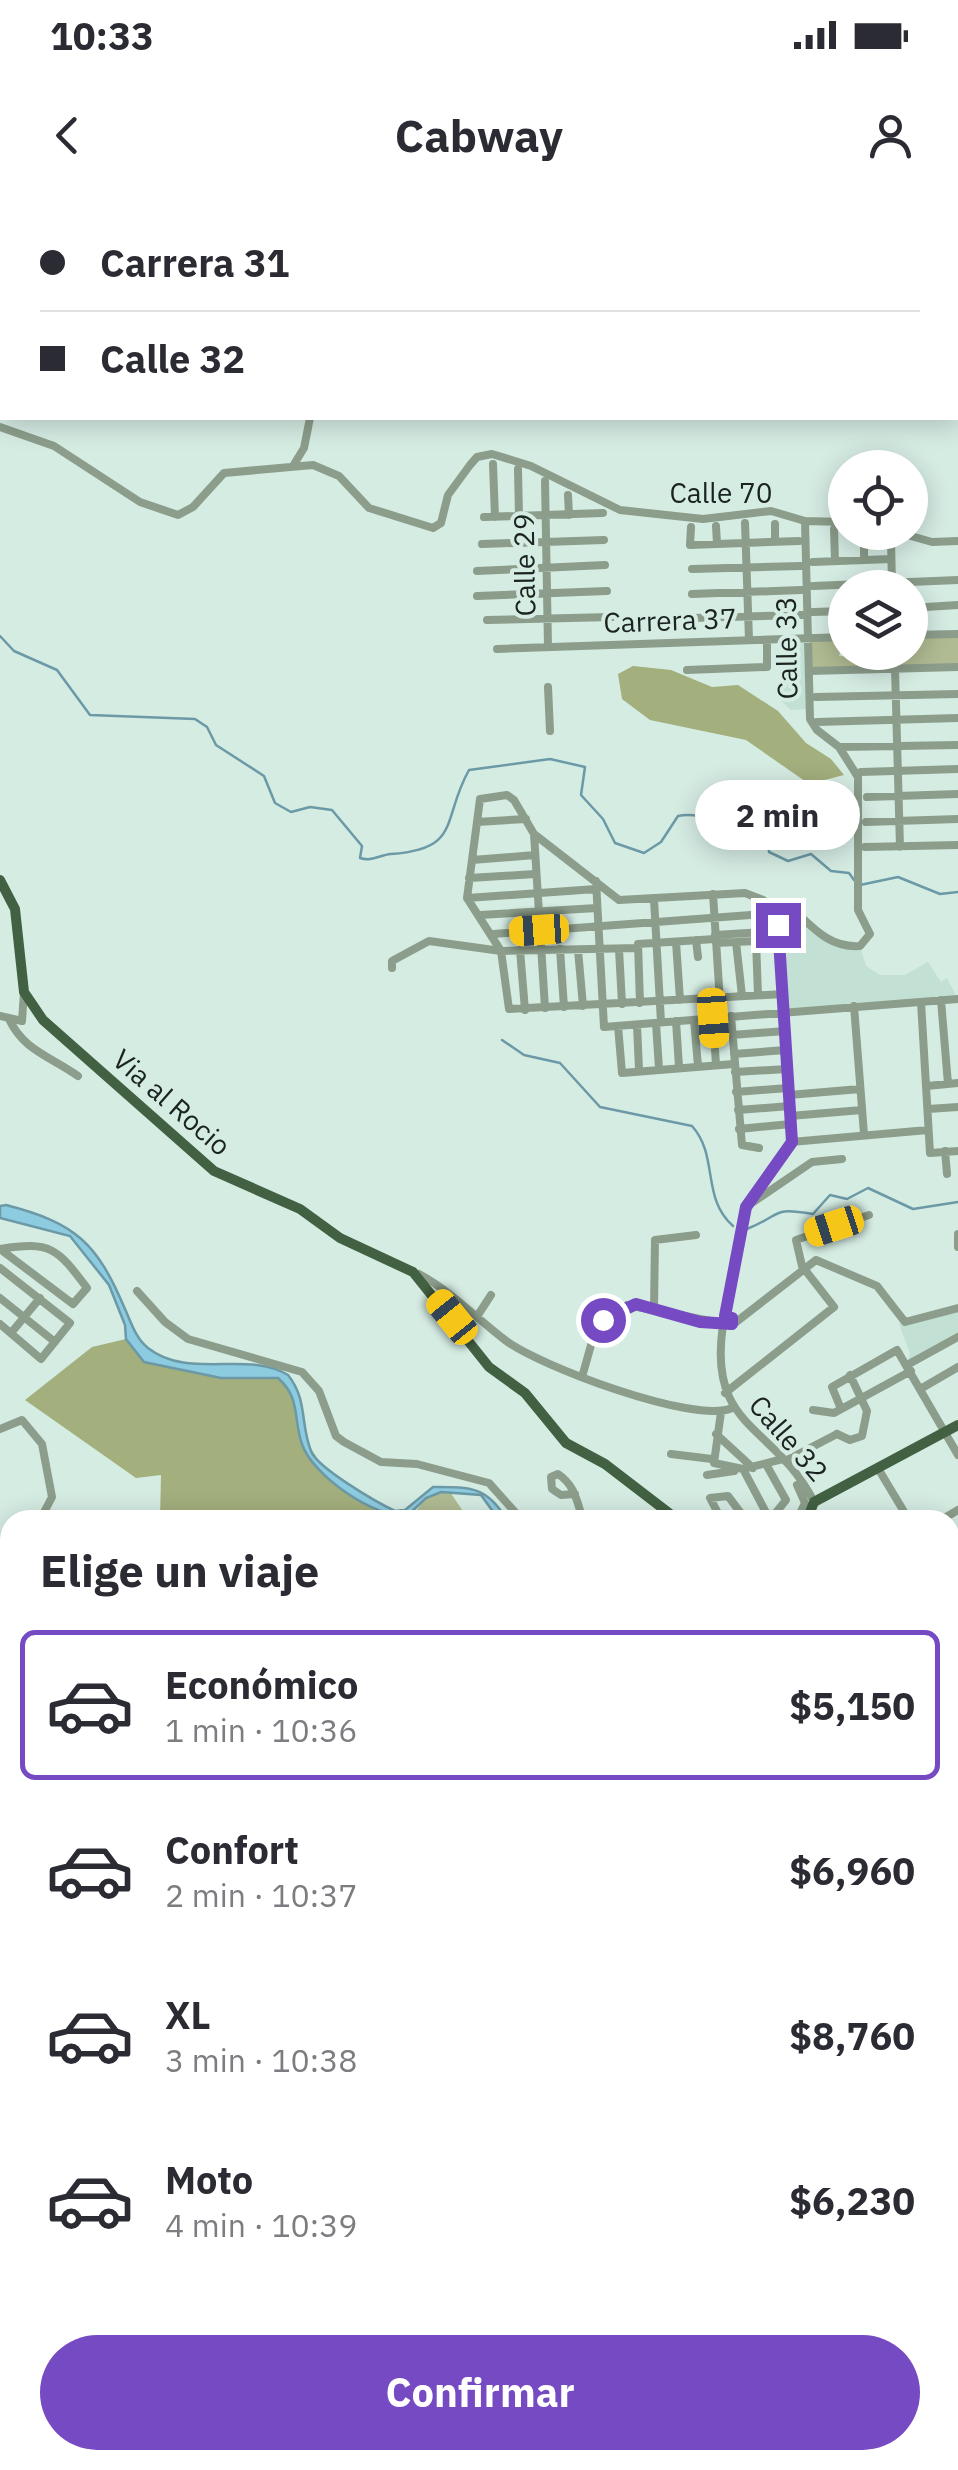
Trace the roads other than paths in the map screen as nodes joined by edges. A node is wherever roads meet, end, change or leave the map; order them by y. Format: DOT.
graph roads {
  1 [pos="310,420"];
  2 [pos="0,427"];
  3 [pos="493,464"];
  4 [pos="293,466"];
  5 [pos="518,469"];
  6 [pos="545,481"];
  7 [pos="568,495"];
  8 [pos="598,510"];
  9 [pos="570,515"];
  10 [pos="519,516"];
  11 [pos="545,516"];
  12 [pos="495,517"];
  13 [pos="484,518"];
  14 [pos="806,521"];
  15 [pos="828,522"];
  16 [pos="745,523"];
  17 [pos="775,524"];
  18 [pos="716,526"];
  19 [pos="691,527"];
  20 [pos="604,540"];
  21 [pos="799,541"];
  22 [pos="928,541"];
  23 [pos="958,541"];
  24 [pos="745,542"];
  25 [pos="776,542"];
  26 [pos="545,543"];
  27 [pos="482,544"];
  28 [pos="717,544"];
  29 [pos="835,550"];
  30 [pos="864,550"];
  31 [pos="892,550"];
  32 [pos="891,559"];
  33 [pos="864,560"];
  34 [pos="836,561"];
  35 [pos="812,562"];
  36 [pos="605,566"];
  37 [pos="800,566"];
  38 [pos="746,568"];
  39 [pos="546,569"];
  40 [pos="692,569"];
  41 [pos="891,570"];
  42 [pos="477,571"];
  43 [pos="958,580"];
  44 [pos="928,583"];
  45 [pos="813,586"];
  46 [pos="828,586"];
  47 [pos="801,590"];
  48 [pos="607,591"];
  49 [pos="747,592"];
  50 [pos="547,594"];
  51 [pos="692,594"];
  52 [pos="477,596"];
  53 [pos="958,606"];
  54 [pos="928,607"];
  55 [pos="828,611"];
  56 [pos="813,612"];
  57 [pos="802,614"];
  58 [pos="748,616"];
  59 [pos="612,617"];
  60 [pos="693,618"];
  61 [pos="487,620"];
  62 [pos="548,620"];
  63 [pos="958,634"];
  64 [pos="928,635"];
  65 [pos="828,637"];
  66 [pos="809,638"];
  67 [pos="749,640"];
  68 [pos="767,640"];
  69 [pos="548,647"];
  70 [pos="497,649"];
  71 [pos="958,667"];
  72 [pos="928,668"];
  73 [pos="686,670"];
  74 [pos="852,670"];
  75 [pos="895,670"];
  76 [pos="809,671"];
  77 [pos="548,687"];
  78 [pos="958,694"];
  79 [pos="896,695"];
  80 [pos="816,697"];
  81 [pos="958,718"];
  82 [pos="896,720"];
  83 [pos="817,722"];
  84 [pos="550,731"];
  85 [pos="958,745"];
  86 [pos="839,747"];
  87 [pos="897,747"];
  88 [pos="857,748"];
  89 [pos="850,760"];
  90 [pos="958,769"];
  91 [pos="898,771"];
  92 [pos="861,772"];
  93 [pos="958,794"];
  94 [pos="899,796"];
  95 [pos="867,797"];
  96 [pos="526,819"];
  97 [pos="958,819"];
  98 [pos="900,821"];
  99 [pos="478,822"];
  100 [pos="866,822"];
  101 [pos="534,834"];
  102 [pos="958,845"];
  103 [pos="900,846"];
  104 [pos="865,848"];
  105 [pos="535,855"];
  106 [pos="472,860"];
  107 [pos="535,874"];
  108 [pos="469,878"];
  109 [pos="0,880"];
  110 [pos="596,885"];
  111 [pos="536,894"];
  112 [pos="713,894"];
  113 [pos="467,898"];
  114 [pos="654,898"];
  115 [pos="597,908"];
  116 [pos="537,911"];
  117 [pos="777,913"];
  118 [pos="480,915"];
  119 [pos="714,917"];
  120 [pos="655,922"];
  121 [pos="598,927"];
  122 [pos="779,928"];
  123 [pos="539,930"];
  124 [pos="493,934"];
  125 [pos="715,939"];
  126 [pos="696,940"];
  127 [pos="676,942"];
  128 [pos="736,942"];
  129 [pos="656,943"];
  130 [pos="560,948"];
  131 [pos="638,948"];
  132 [pos="619,949"];
  133 [pos="520,950"];
  134 [pos="540,950"];
  135 [pos="578,950"];
  136 [pos="600,950"];
  137 [pos="501,952"];
  138 [pos="698,957"];
  139 [pos="392,968"];
  140 [pos="24,992"];
  141 [pos="782,994"];
  142 [pos="742,996"];
  143 [pos="758,996"];
  144 [pos="720,998"];
  145 [pos="958,999"];
  146 [pos="680,1000"];
  147 [pos="941,1000"];
  148 [pos="660,1002"];
  149 [pos="921,1002"];
  150 [pos="640,1003"];
  151 [pos="622,1004"];
  152 [pos="602,1005"];
  153 [pos="583,1006"];
  154 [pos="854,1006"];
  155 [pos="564,1007"];
  156 [pos="545,1008"];
  157 [pos="526,1010"];
  158 [pos="784,1013"];
  159 [pos="722,1017"];
  160 [pos="4,1018"];
  161 [pos="694,1020"];
  162 [pos="676,1021"];
  163 [pos="658,1023"];
  164 [pos="636,1024"];
  165 [pos="618,1026"];
  166 [pos="785,1031"];
  167 [pos="732,1035"];
  168 [pos="786,1050"];
  169 [pos="734,1063"];
  170 [pos="716,1065"];
  171 [pos="698,1066"];
  172 [pos="679,1067"];
  173 [pos="787,1068"];
  174 [pos="658,1069"];
  175 [pos="639,1070"];
  176 [pos="78,1076"];
  177 [pos="953,1084"];
  178 [pos="926,1086"];
  179 [pos="860,1089"];
  180 [pos="736,1092"];
  181 [pos="789,1092"];
  182 [pos="958,1107"];
  183 [pos="928,1109"];
  184 [pos="738,1110"];
  185 [pos="862,1110"];
  186 [pos="790,1115"];
  187 [pos="739,1129"];
  188 [pos="928,1130"];
  189 [pos="864,1134"];
  190 [pos="792,1142"];
  191 [pos="759,1148"];
  192 [pos="958,1151"];
  193 [pos="945,1152"];
  194 [pos="842,1159"];
  195 [pos="947,1174"];
  196 [pos="746,1207"];
  197 [pos="869,1215"];
  198 [pos="958,1234"];
  199 [pos="696,1235"];
  200 [pos="958,1247"];
  201 [pos="0,1249"];
  202 [pos="802,1266"];
  203 [pos="0,1268"];
  204 [pos="414,1272"];
  205 [pos="136,1290"];
  206 [pos="491,1295"];
  207 [pos="0,1298"];
  208 [pos="40,1298"];
  209 [pos="958,1308"];
  210 [pos="654,1309"];
  211 [pos="478,1315"];
  212 [pos="24,1316"];
  213 [pos="725,1321"];
  214 [pos="0,1324"];
  215 [pos="11,1333"];
  216 [pos="958,1337"];
  217 [pos="55,1342"];
  218 [pos="958,1367"];
  219 [pos="909,1368"];
  220 [pos="850,1374"];
  221 [pos="582,1377"];
  222 [pos="922,1388"];
  223 [pos="725,1393"];
  224 [pos="860,1399"];
  225 [pos="732,1408"];
  226 [pos="813,1410"];
  227 [pos="838,1411"];
  228 [pos="721,1412"];
  229 [pos="958,1426"];
  230 [pos="0,1429"];
  231 [pos="945,1433"];
  232 [pos="716,1434"];
  233 [pos="837,1434"];
  234 [pos="671,1454"];
  235 [pos="958,1456"];
  236 [pos="712,1459"];
  237 [pos="783,1460"];
  238 [pos="767,1466"];
  239 [pos="745,1469"];
  240 [pos="879,1470"];
  241 [pos="707,1474"];
  242 [pos="575,1494"];
  243 [pos="814,1502"];
  244 [pos="45,1510"];
  245 [pos="513,1510"];
  246 [pos="580,1510"];
  247 [pos="665,1510"];
  248 [pos="716,1510"];
  249 [pos="738,1510"];
  250 [pos="765,1510"];
  251 [pos="778,1510"];
  252 [pos="800,1510"];
  253 [pos="811,1510"];
  254 [pos="903,1510"];
  1 -- 4 [label="street"];
  2 -- 4 [label="street"];
  3 -- 12 [label="street"];
  4 -- 14 [label="street, Calle 70"];
  5 -- 10 [label="street"];
  6 -- 11 [label="street, Calle 29"];
  7 -- 9 [label="street"];
  8 -- 9 [label="street"];
  9 -- 11 [label="street"];
  10 -- 11 [label="street"];
  10 -- 12 [label="street"];
  11 -- 26 [label="street, Calle 29"];
  12 -- 13 [label="street"];
  14 -- 15 [label="street, Calle 70"];
  14 -- 66 [label="street, Calle 33"];
  16 -- 24 [label="street"];
  17 -- 25 [label="street"];
  18 -- 28 [label="street"];
  19 -- 28 [label="street"];
  20 -- 26 [label="street"];
  21 -- 25 [label="street"];
  22 -- 23 [label="street"];
  24 -- 25 [label="street"];
  24 -- 28 [label="street"];
  24 -- 38 [label="street"];
  26 -- 27 [label="street"];
  26 -- 39 [label="street, Calle 29"];
  29 -- 34 [label="street"];
  30 -- 33 [label="street"];
  31 -- 32 [label="street"];
  32 -- 33 [label="street"];
  32 -- 41 [label="street"];
  33 -- 34 [label="street"];
  34 -- 35 [label="street"];
  36 -- 39 [label="street"];
  37 -- 38 [label="street"];
  38 -- 40 [label="street"];
  38 -- 49 [label="street"];
  39 -- 42 [label="street"];
  39 -- 50 [label="street, Calle 29"];
  43 -- 44 [label="street"];
  45 -- 46 [label="street"];
  47 -- 49 [label="street"];
  48 -- 50 [label="street"];
  49 -- 51 [label="street"];
  49 -- 58 [label="street"];
  50 -- 52 [label="street"];
  50 -- 62 [label="street, Calle 29"];
  53 -- 54 [label="street"];
  55 -- 56 [label="street"];
  57 -- 58 [label="street"];
  58 -- 60 [label="street"];
  58 -- 67 [label="street"];
  59 -- 62 [label="street"];
  61 -- 62 [label="street"];
  62 -- 69 [label="street, Calle 29"];
  63 -- 64 [label="street"];
  65 -- 66 [label="street, Carrera 37"];
  66 -- 68 [label="street, Carrera 37"];
  66 -- 76 [label="street, Calle 33"];
  67 -- 68 [label="street, Carrera 37"];
  67 -- 69 [label="street, Carrera 37"];
  68 -- 73 [label="street"];
  69 -- 70 [label="street, Carrera 37"];
  71 -- 72 [label="street"];
  74 -- 76 [label="street"];
  75 -- 79 [label="street"];
  76 -- 86 [label="street, Calle 33"];
  77 -- 84 [label="street"];
  78 -- 79 [label="street"];
  79 -- 80 [label="street"];
  79 -- 82 [label="street"];
  81 -- 82 [label="street"];
  82 -- 83 [label="street"];
  82 -- 87 [label="street"];
  85 -- 87 [label="street"];
  86 -- 88 [label="street"];
  86 -- 89 [label="street, Calle 33"];
  87 -- 88 [label="street"];
  87 -- 91 [label="street"];
  88 -- 89 [label="street"];
  89 -- 122 [label="street, Calle 33"];
  90 -- 91 [label="street"];
  91 -- 92 [label="street"];
  91 -- 94 [label="street"];
  93 -- 94 [label="street"];
  94 -- 95 [label="street"];
  94 -- 98 [label="street"];
  96 -- 99 [label="street"];
  96 -- 99 [label="street"];
  96 -- 101 [label="street"];
  97 -- 98 [label="street"];
  98 -- 100 [label="street"];
  98 -- 103 [label="street"];
  99 -- 106 [label="street"];
  101 -- 105 [label="street"];
  101 -- 110 [label="street"];
  102 -- 103 [label="street"];
  103 -- 104 [label="street"];
  105 -- 106 [label="street"];
  105 -- 107 [label="street"];
  106 -- 108 [label="street"];
  107 -- 108 [label="street"];
  107 -- 111 [label="street"];
  108 -- 113 [label="street"];
  109 -- 140 [label="main road"];
  110 -- 111 [label="street"];
  110 -- 114 [label="street"];
  110 -- 115 [label="street"];
  111 -- 113 [label="street"];
  111 -- 116 [label="street"];
  112 -- 114 [label="street"];
  112 -- 117 [label="street"];
  112 -- 119 [label="street"];
  113 -- 118 [label="street"];
  114 -- 120 [label="street"];
  115 -- 116 [label="street"];
  115 -- 121 [label="street"];
  116 -- 118 [label="street"];
  116 -- 123 [label="street"];
  117 -- 119 [label="street"];
  117 -- 122 [label="street"];
  118 -- 124 [label="street"];
  119 -- 120 [label="street"];
  119 -- 125 [label="street"];
  120 -- 121 [label="street"];
  120 -- 129 [label="street"];
  121 -- 123 [label="street"];
  121 -- 136 [label="street"];
  122 -- 125 [label="street"];
  122 -- 141 [label="street"];
  123 -- 124 [label="street"];
  123 -- 134 [label="street"];
  124 -- 137 [label="street"];
  125 -- 126 [label="street"];
  125 -- 128 [label="street"];
  125 -- 144 [label="street"];
  126 -- 127 [label="street"];
  126 -- 138 [label="street"];
  127 -- 129 [label="street"];
  127 -- 146 [label="street"];
  128 -- 142 [label="street"];
  128 -- 143 [label="street"];
  129 -- 131 [label="street"];
  129 -- 148 [label="street"];
  130 -- 134 [label="street"];
  130 -- 135 [label="street"];
  130 -- 155 [label="street"];
  131 -- 132 [label="street"];
  131 -- 150 [label="street"];
  132 -- 136 [label="street"];
  132 -- 151 [label="street"];
  133 -- 134 [label="street"];
  133 -- 137 [label="street"];
  133 -- 157 [label="street"];
  134 -- 156 [label="street"];
  135 -- 136 [label="street"];
  135 -- 153 [label="street"];
  136 -- 152 [label="street"];
  137 -- 139 [label="street"];
  137 -- 157 [label="street"];
  140 -- 160 [label="street"];
  140 -- 204 [label="main road, Via al Rocio"];
  141 -- 143 [label="street"];
  141 -- 158 [label="street"];
  142 -- 143 [label="street"];
  142 -- 144 [label="street"];
  144 -- 146 [label="street"];
  144 -- 159 [label="street"];
  145 -- 147 [label="street"];
  146 -- 148 [label="street"];
  147 -- 149 [label="street"];
  147 -- 177 [label="street"];
  148 -- 150 [label="street"];
  148 -- 163 [label="street"];
  149 -- 154 [label="street"];
  149 -- 178 [label="street"];
  150 -- 151 [label="street"];
  151 -- 152 [label="street"];
  152 -- 153 [label="street"];
  152 -- 165 [label="street"];
  153 -- 155 [label="street"];
  154 -- 158 [label="street"];
  154 -- 179 [label="street"];
  155 -- 156 [label="street"];
  156 -- 157 [label="street"];
  158 -- 159 [label="street"];
  158 -- 166 [label="street"];
  159 -- 161 [label="street"];
  159 -- 167 [label="street"];
  159 -- 170 [label="street"];
  160 -- 176 [label="street"];
  161 -- 162 [label="street"];
  161 -- 171 [label="street"];
  162 -- 163 [label="street"];
  162 -- 172 [label="street"];
  163 -- 164 [label="street"];
  163 -- 174 [label="street"];
  164 -- 165 [label="street"];
  164 -- 175 [label="street"];
  165 -- 175 [label="street"];
  166 -- 167 [label="street"];
  166 -- 168 [label="street"];
  167 -- 169 [label="street"];
  168 -- 169 [label="street"];
  168 -- 173 [label="street"];
  169 -- 170 [label="street"];
  169 -- 173 [label="street"];
  169 -- 180 [label="street"];
  170 -- 171 [label="street"];
  171 -- 172 [label="street"];
  172 -- 174 [label="street"];
  173 -- 181 [label="street"];
  174 -- 175 [label="street"];
  177 -- 178 [label="street"];
  178 -- 183 [label="street"];
  179 -- 181 [label="street"];
  179 -- 185 [label="street"];
  180 -- 181 [label="street"];
  180 -- 184 [label="street"];
  181 -- 186 [label="street"];
  182 -- 183 [label="street"];
  183 -- 188 [label="street"];
  184 -- 186 [label="street"];
  184 -- 187 [label="street"];
  185 -- 186 [label="street"];
  185 -- 189 [label="street"];
  186 -- 187 [label="street"];
  186 -- 190 [label="street"];
  187 -- 191 [label="street"];
  188 -- 189 [label="street"];
  188 -- 193 [label="street"];
  189 -- 190 [label="street"];
  190 -- 196 [label="street"];
  192 -- 193 [label="street"];
  193 -- 195 [label="street"];
  194 -- 196 [label="street"];
  196 -- 213 [label="street"];
  197 -- 202 [label="street"];
  198 -- 200 [label="street"];
  199 -- 210 [label="street"];
  201 -- 201 [label="street"];
  202 -- 209 [label="street"];
  202 -- 213 [label="street"];
  202 -- 223 [label="street"];
  203 -- 208 [label="street"];
  204 -- 211 [label="street"];
  204 -- 247 [label="main road"];
  205 -- 245 [label="street"];
  206 -- 211 [label="street"];
  207 -- 212 [label="street"];
  208 -- 212 [label="street"];
  208 -- 217 [label="street"];
  210 -- 213 [label="street"];
  210 -- 221 [label="street"];
  211 -- 221 [label="street"];
  212 -- 215 [label="street"];
  212 -- 217 [label="street"];
  213 -- 223 [label="street, Calle 32"];
  214 -- 215 [label="street"];
  215 -- 217 [label="street"];
  216 -- 219 [label="street"];
  218 -- 222 [label="street"];
  219 -- 220 [label="street"];
  219 -- 222 [label="street"];
  219 -- 224 [label="street"];
  220 -- 224 [label="street"];
  220 -- 227 [label="street"];
  221 -- 228 [label="street"];
  222 -- 231 [label="street"];
  223 -- 225 [label="street, Calle 32"];
  224 -- 227 [label="street"];
  224 -- 233 [label="street"];
  225 -- 228 [label="street"];
  225 -- 237 [label="street, Calle 32"];
  226 -- 227 [label="street"];
  227 -- 233 [label="street"];
  228 -- 232 [label="street"];
  229 -- 231 [label="main road"];
  230 -- 244 [label="street"];
  231 -- 235 [label="street"];
  231 -- 240 [label="main road"];
  232 -- 236 [label="street"];
  232 -- 239 [label="street"];
  233 -- 237 [label="street"];
  234 -- 236 [label="street"];
  236 -- 239 [label="street"];
  237 -- 238 [label="street"];
  237 -- 243 [label="street, Calle 32"];
  237 -- 252 [label="street"];
  238 -- 239 [label="street"];
  238 -- 251 [label="street"];
  239 -- 241 [label="street"];
  239 -- 250 [label="street"];
  240 -- 243 [label="main road"];
  240 -- 254 [label="street"];
  242 -- 246 [label="street"];
  243 -- 253 [label="main road"];
  248 -- 249 [label="street"];
}
